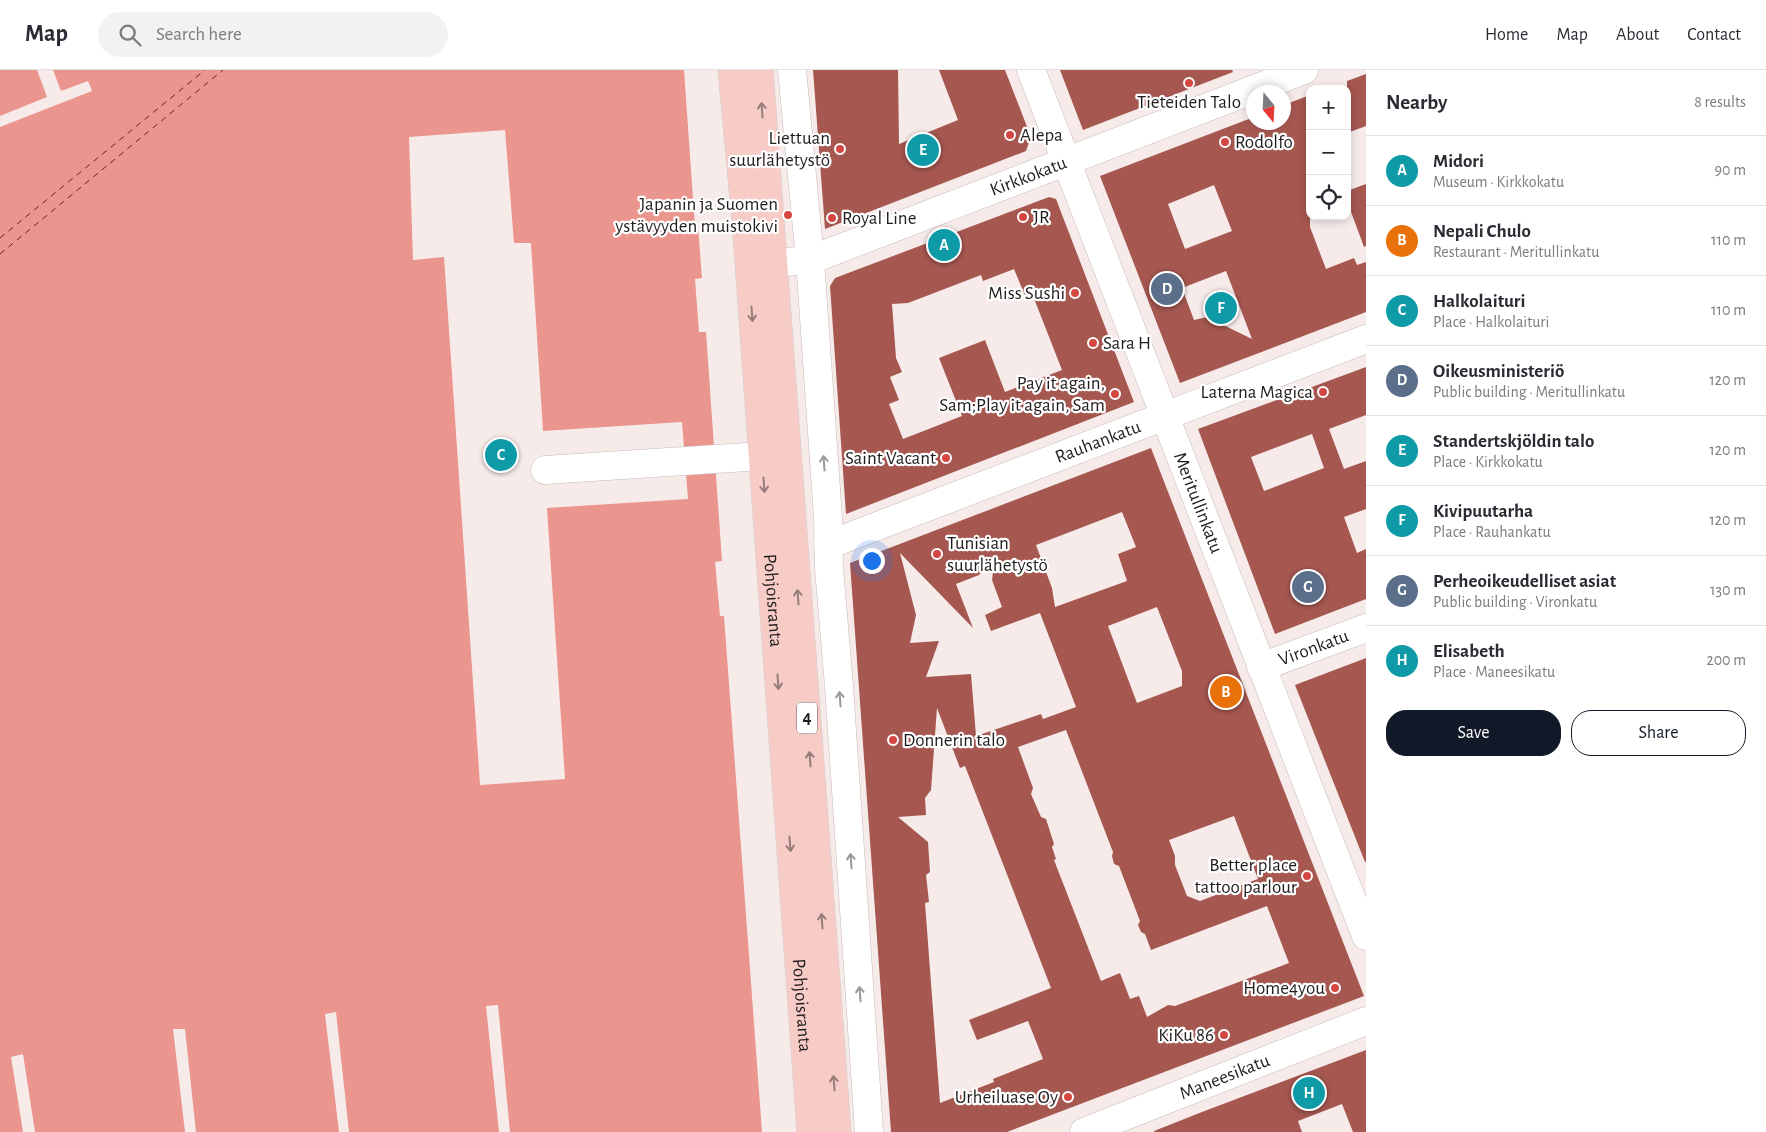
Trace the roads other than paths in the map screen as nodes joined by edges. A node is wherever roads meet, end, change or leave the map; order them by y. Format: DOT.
graph roads {
  1 [pos="732,70"];
  2 [pos="760,70"];
  3 [pos="792,70"];
  4 [pos="1031,70"];
  5 [pos="1304,70"];
  6 [pos="1068,162"];
  7 [pos="810,260"];
  8 [pos="761,264"];
  9 [pos="1366,339"];
  10 [pos="1165,416"];
  11 [pos="762,456"];
  12 [pos="545,470"];
  13 [pos="828,544"];
  14 [pos="1366,628"];
  15 [pos="1261,667"];
  16 [pos="1366,936"];
  17 [pos="1366,1021"];
  18 [pos="1112,1127"];
  19 [pos="811,1132"];
  20 [pos="837,1132"];
  21 [pos="869,1132"];
  22 [pos="1084,1132"];
  1 -- 8 [label="main road, Pohjoisranta / 4"];
  8 -- 2 [label="main road, Pohjoisranta / 4, one-way"];
  3 -- 7 [label="street"];
  4 -- 6 [label="street, Meritullinkatu"];
  5 -- 6 [label="street, Kirkkokatu"];
  6 -- 7 [label="street, Kirkkokatu"];
  6 -- 10 [label="street, Meritullinkatu"];
  7 -- 8 [label="street, Kirkkokatu"];
  13 -- 7 [label="street, one-way"];
  8 -- 11 [label="main road, Pohjoisranta / 4, one-way"];
  20 -- 8 [label="main road, Pohjoisranta / 4, one-way"];
  9 -- 10 [label="street, Rauhankatu"];
  10 -- 13 [label="street, Rauhankatu"];
  10 -- 15 [label="street, Meritullinkatu"];
  11 -- 12 [label="street"];
  11 -- 19 [label="main road, Pohjoisranta / 4, one-way"];
  21 -- 13 [label="street, one-way"];
  14 -- 15 [label="street, Vironkatu"];
  15 -- 16 [label="street, Meritullinkatu"];
  17 -- 18 [label="street, Maneesikatu"];
  18 -- 22 [label="street, Maneesikatu"];
}
